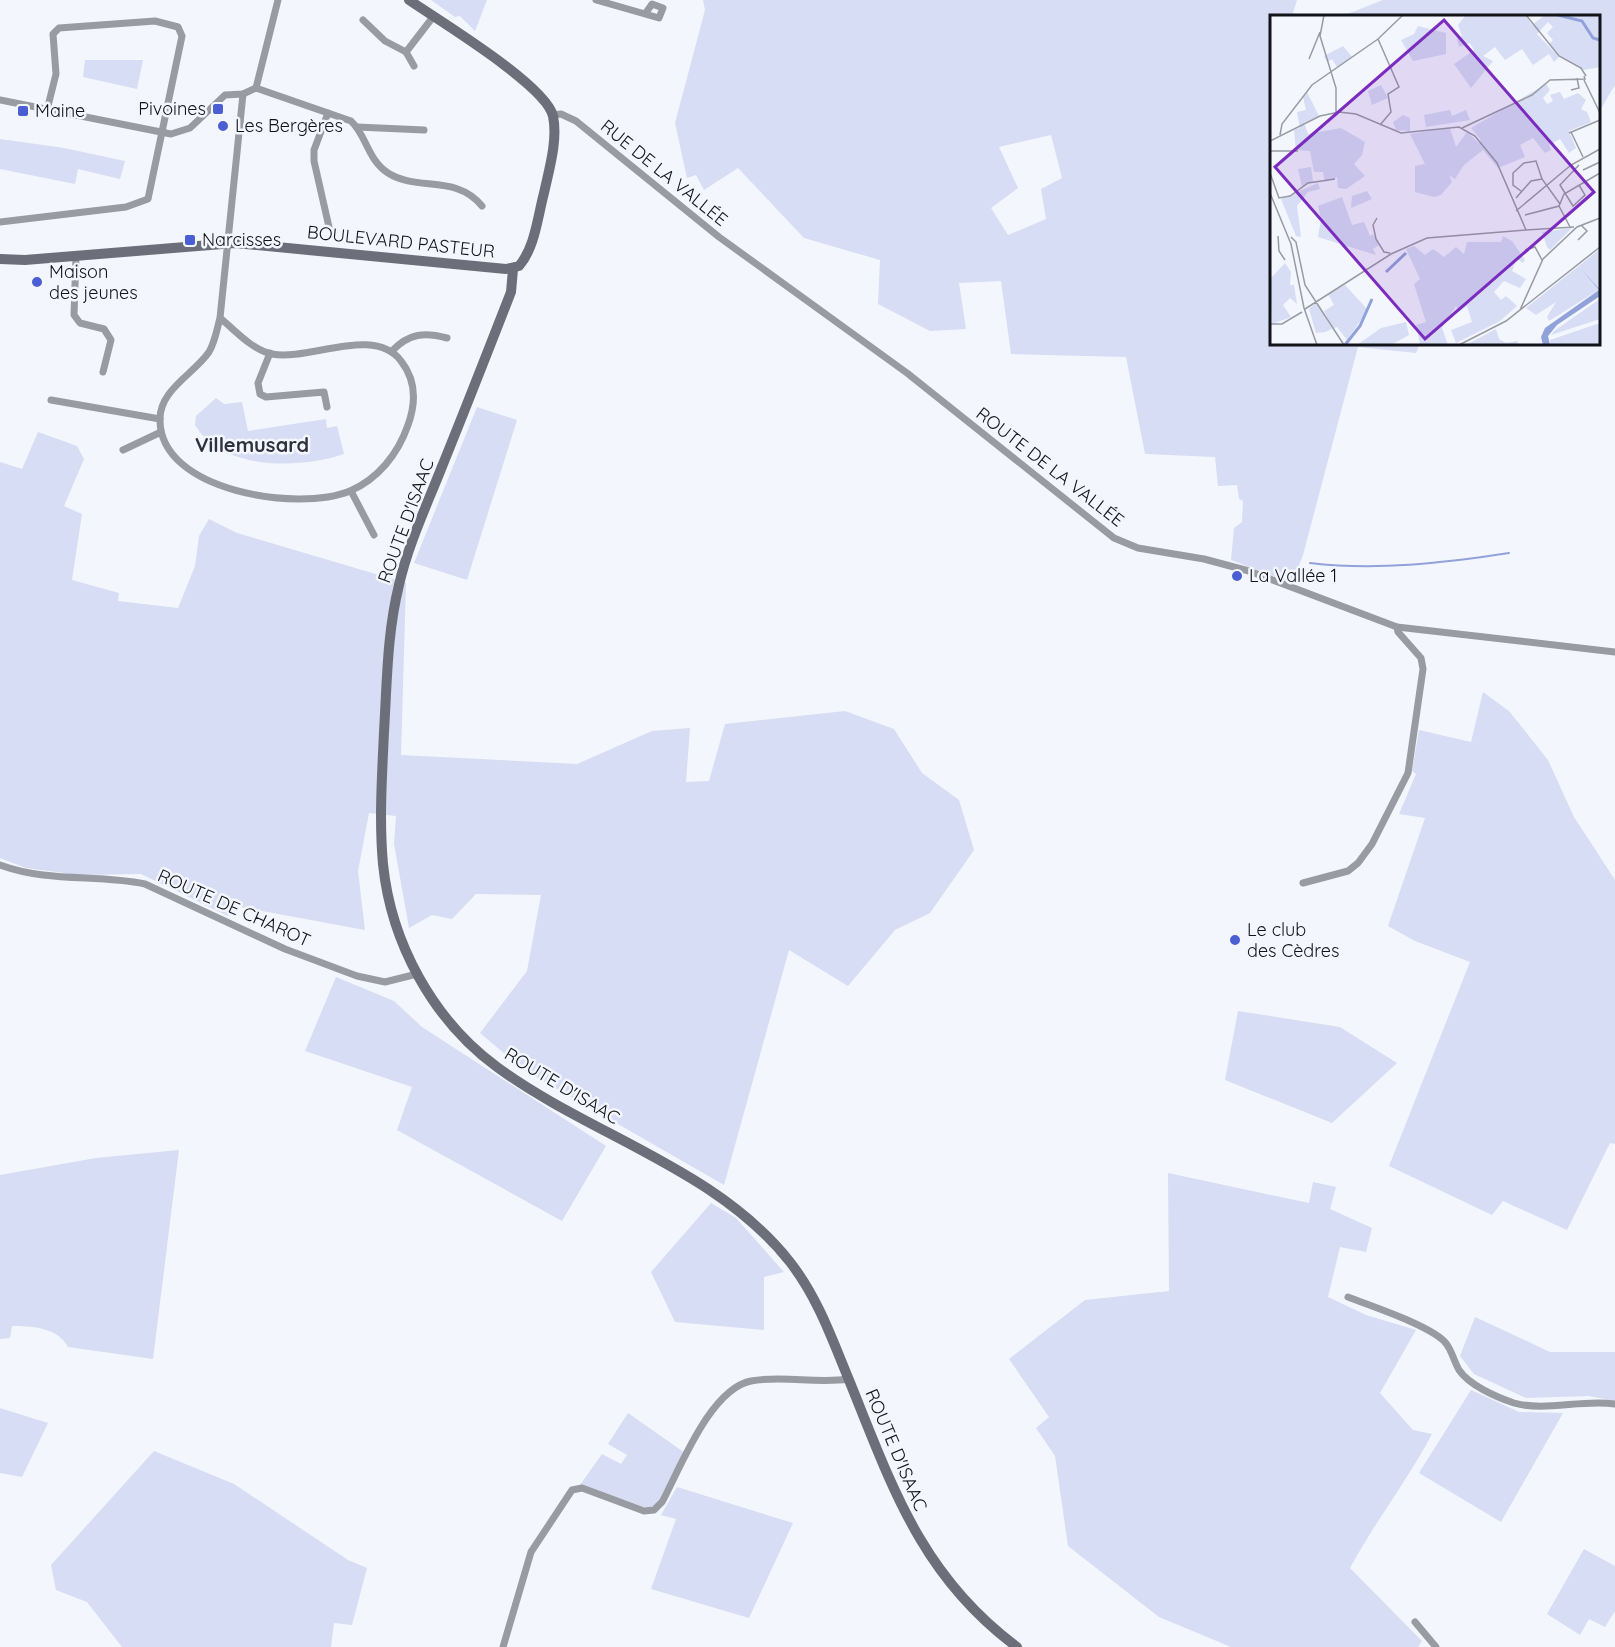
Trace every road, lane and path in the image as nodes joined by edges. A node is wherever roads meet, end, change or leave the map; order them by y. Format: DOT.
graph roads {
  1 [pos="278,0"];
  2 [pos="409,0"];
  3 [pos="597,0"];
  4 [pos="645,14"];
  5 [pos="433,16"];
  6 [pos="363,20"];
  7 [pos="406,52"];
  8 [pos="414,66"];
  9 [pos="256,88"];
  10 [pos="243,94"];
  11 [pos="0,100"];
  12 [pos="46,110"];
  13 [pos="328,113"];
  14 [pos="553,116"];
  15 [pos="357,127"];
  16 [pos="424,130"];
  17 [pos="164,133"];
  18 [pos="482,206"];
  19 [pos="0,222"];
  20 [pos="329,227"];
  21 [pos="226,243"];
  22 [pos="76,256"];
  23 [pos="0,259"];
  24 [pos="754,263"];
  25 [pos="513,269"];
  26 [pos="220,318"];
  27 [pos="447,338"];
  28 [pos="392,351"];
  29 [pos="270,353"];
  30 [pos="103,372"];
  31 [pos="51,400"];
  32 [pos="327,407"];
  33 [pos="160,419"];
  34 [pos="161,432"];
  35 [pos="123,450"];
  36 [pos="351,491"];
  37 [pos="374,535"];
  38 [pos="1397,627"];
  39 [pos="1615,652"];
  40 [pos="0,865"];
  41 [pos="1303,883"];
  42 [pos="417,974"];
  43 [pos="1348,1297"];
  44 [pos="849,1379"];
  45 [pos="1615,1404"];
  46 [pos="1415,1622"];
  47 [pos="1005,1643"];
  48 [pos="503,1647"];
  49 [pos="1017,1647"];
  50 [pos="1436,1647"];
  1 -- 9 [label="street"];
  2 -- 5 [label="street"];
  3 -- 4 [label="street"];
  5 -- 7 [label="street"];
  5 -- 14 [label="street"];
  6 -- 7 [label="street"];
  7 -- 8 [label="street"];
  9 -- 10 [label="street"];
  9 -- 13 [label="street"];
  10 -- 17 [label="street"];
  10 -- 21 [label="street"];
  11 -- 12 [label="street"];
  12 -- 17 [label="street"];
  12 -- 17 [label="street"];
  13 -- 15 [label="street"];
  13 -- 20 [label="street"];
  14 -- 24 [label="street, RUE DE LA VALLÉE"];
  14 -- 25 [label="street"];
  15 -- 16 [label="street"];
  15 -- 18 [label="street"];
  17 -- 19 [label="street"];
  21 -- 22 [label="street, BOULEVARD PASTEUR"];
  21 -- 25 [label="street, BOULEVARD PASTEUR"];
  21 -- 26 [label="street"];
  22 -- 23 [label="street, BOULEVARD PASTEUR"];
  22 -- 30 [label="street"];
  24 -- 38 [label="street, ROUTE DE LA VALLÉE"];
  25 -- 42 [label="street, ROUTE D'ISAAC"];
  26 -- 29 [label="street"];
  26 -- 33 [label="street"];
  27 -- 28 [label="street"];
  28 -- 29 [label="street"];
  28 -- 36 [label="street"];
  29 -- 32 [label="street"];
  31 -- 33 [label="street"];
  33 -- 34 [label="street"];
  34 -- 35 [label="street"];
  34 -- 36 [label="street"];
  36 -- 37 [label="street"];
  38 -- 39 [label="street, ROUTE DE LA VALLÉE"];
  38 -- 41 [label="street"];
  40 -- 42 [label="street, ROUTE DE CHAROT"];
  42 -- 44 [label="street, ROUTE D'ISAAC"];
  43 -- 45 [label="street"];
  44 -- 47 [label="street, ROUTE D'ISAAC"];
  44 -- 48 [label="street"];
  46 -- 50 [label="street"];
  47 -- 49 [label="street, ROUTE D'ISAAC"];
}
